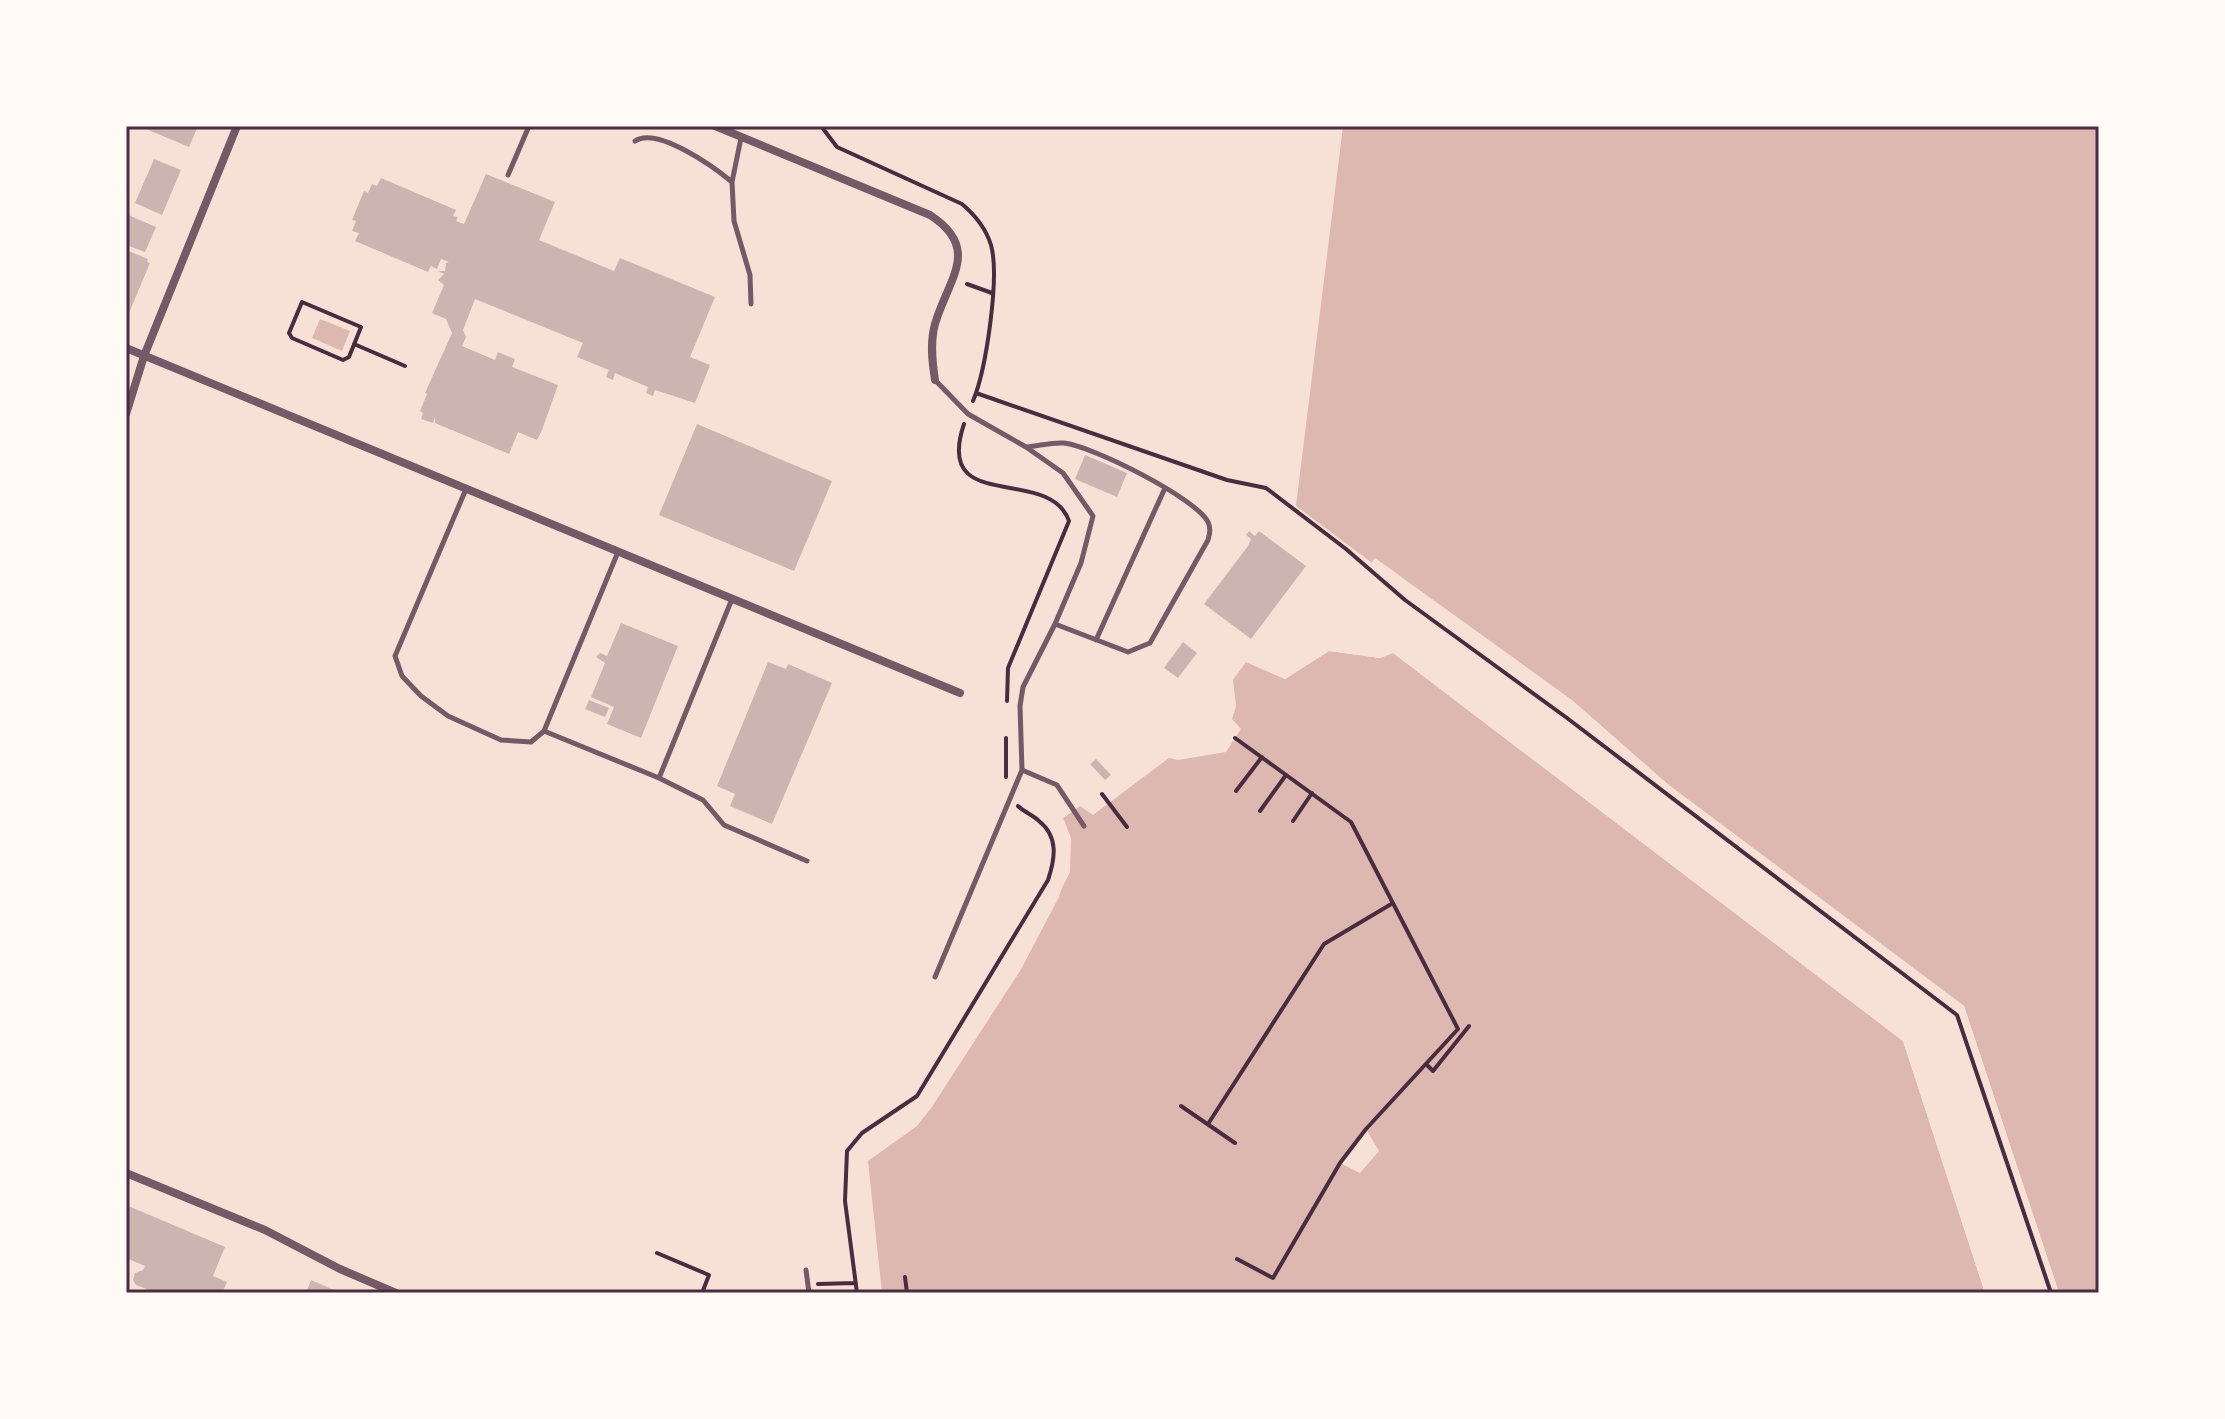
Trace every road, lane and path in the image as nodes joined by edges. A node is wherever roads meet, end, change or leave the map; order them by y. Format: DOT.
graph roads {
  1 [pos="237,126"];
  2 [pos="529,126"];
  3 [pos="715,126"];
  4 [pos="742,137"];
  5 [pos="635,141"];
  6 [pos="508,175"];
  7 [pos="732,182"];
  8 [pos="953,278"];
  9 [pos="993,293"];
  10 [pos="751,304"];
  11 [pos="354,344"];
  12 [pos="126,348"];
  13 [pos="144,356"];
  14 [pos="405,366"];
  15 [pos="935,380"];
  16 [pos="976,393"];
  17 [pos="126,414"];
  18 [pos="1026,447"];
  19 [pos="1165,488"];
  20 [pos="466,489"];
  21 [pos="618,552"];
  22 [pos="732,599"];
  23 [pos="1055,624"];
  24 [pos="1096,640"];
  25 [pos="960,693"];
  26 [pos="544,731"];
  27 [pos="1235,738"];
  28 [pos="1262,757"];
  29 [pos="1022,770"];
  30 [pos="1286,775"];
  31 [pos="659,778"];
  32 [pos="1236,791"];
  33 [pos="1312,793"];
  34 [pos="1102,794"];
  35 [pos="1260,811"];
  36 [pos="1293,821"];
  37 [pos="1084,826"];
  38 [pos="1127,827"];
  39 [pos="807,861"];
  40 [pos="1393,903"];
  41 [pos="935,977"];
  42 [pos="1469,1026"];
  43 [pos="1426,1064"];
  44 [pos="1181,1106"];
  45 [pos="1208,1124"];
  46 [pos="1235,1143"];
  47 [pos="126,1173"];
  48 [pos="657,1253"];
  49 [pos="1237,1259"];
  50 [pos="806,1270"];
  51 [pos="905,1277"];
  52 [pos="855,1283"];
  53 [pos="808,1285"];
  54 [pos="396,1293"];
  55 [pos="702,1293"];
  56 [pos="809,1293"];
  57 [pos="907,1293"];
  58 [pos="2051,1293"];
  1 -- 13 [label="street"];
  2 -- 6 [label="lane"];
  3 -- 4 [label="street"];
  4 -- 7 [label="lane"];
  4 -- 8 [label="street"];
  5 -- 7 [label="lane"];
  7 -- 10 [label="lane"];
  8 -- 9 [label="path"];
  8 -- 15 [label="street"];
  11 -- 11 [label="path"];
  11 -- 14 [label="path"];
  12 -- 13 [label="street"];
  13 -- 17 [label="street"];
  13 -- 20 [label="street"];
  15 -- 18 [label="lane"];
  16 -- 58 [label="path"];
  18 -- 19 [label="lane"];
  18 -- 23 [label="lane"];
  19 -- 24 [label="lane"];
  19 -- 24 [label="lane"];
  20 -- 21 [label="street"];
  20 -- 26 [label="lane"];
  21 -- 22 [label="street"];
  21 -- 26 [label="lane"];
  22 -- 25 [label="street"];
  22 -- 31 [label="lane"];
  23 -- 24 [label="lane"];
  23 -- 29 [label="lane"];
  26 -- 31 [label="lane"];
  27 -- 28 [label="path"];
  28 -- 30 [label="path"];
  28 -- 32 [label="path"];
  29 -- 37 [label="lane"];
  29 -- 41 [label="lane"];
  30 -- 33 [label="path"];
  30 -- 35 [label="path"];
  31 -- 39 [label="lane"];
  33 -- 36 [label="path"];
  33 -- 40 [label="path"];
  34 -- 38 [label="path"];
  40 -- 43 [label="path"];
  40 -- 45 [label="path"];
  42 -- 43 [label="path"];
  43 -- 49 [label="path"];
  44 -- 45 [label="path"];
  45 -- 46 [label="path"];
  47 -- 54 [label="street"];
  48 -- 55 [label="path"];
  50 -- 53 [label="lane"];
  51 -- 57 [label="path"];
  52 -- 53 [label="path"];
  53 -- 56 [label="lane"];
}
